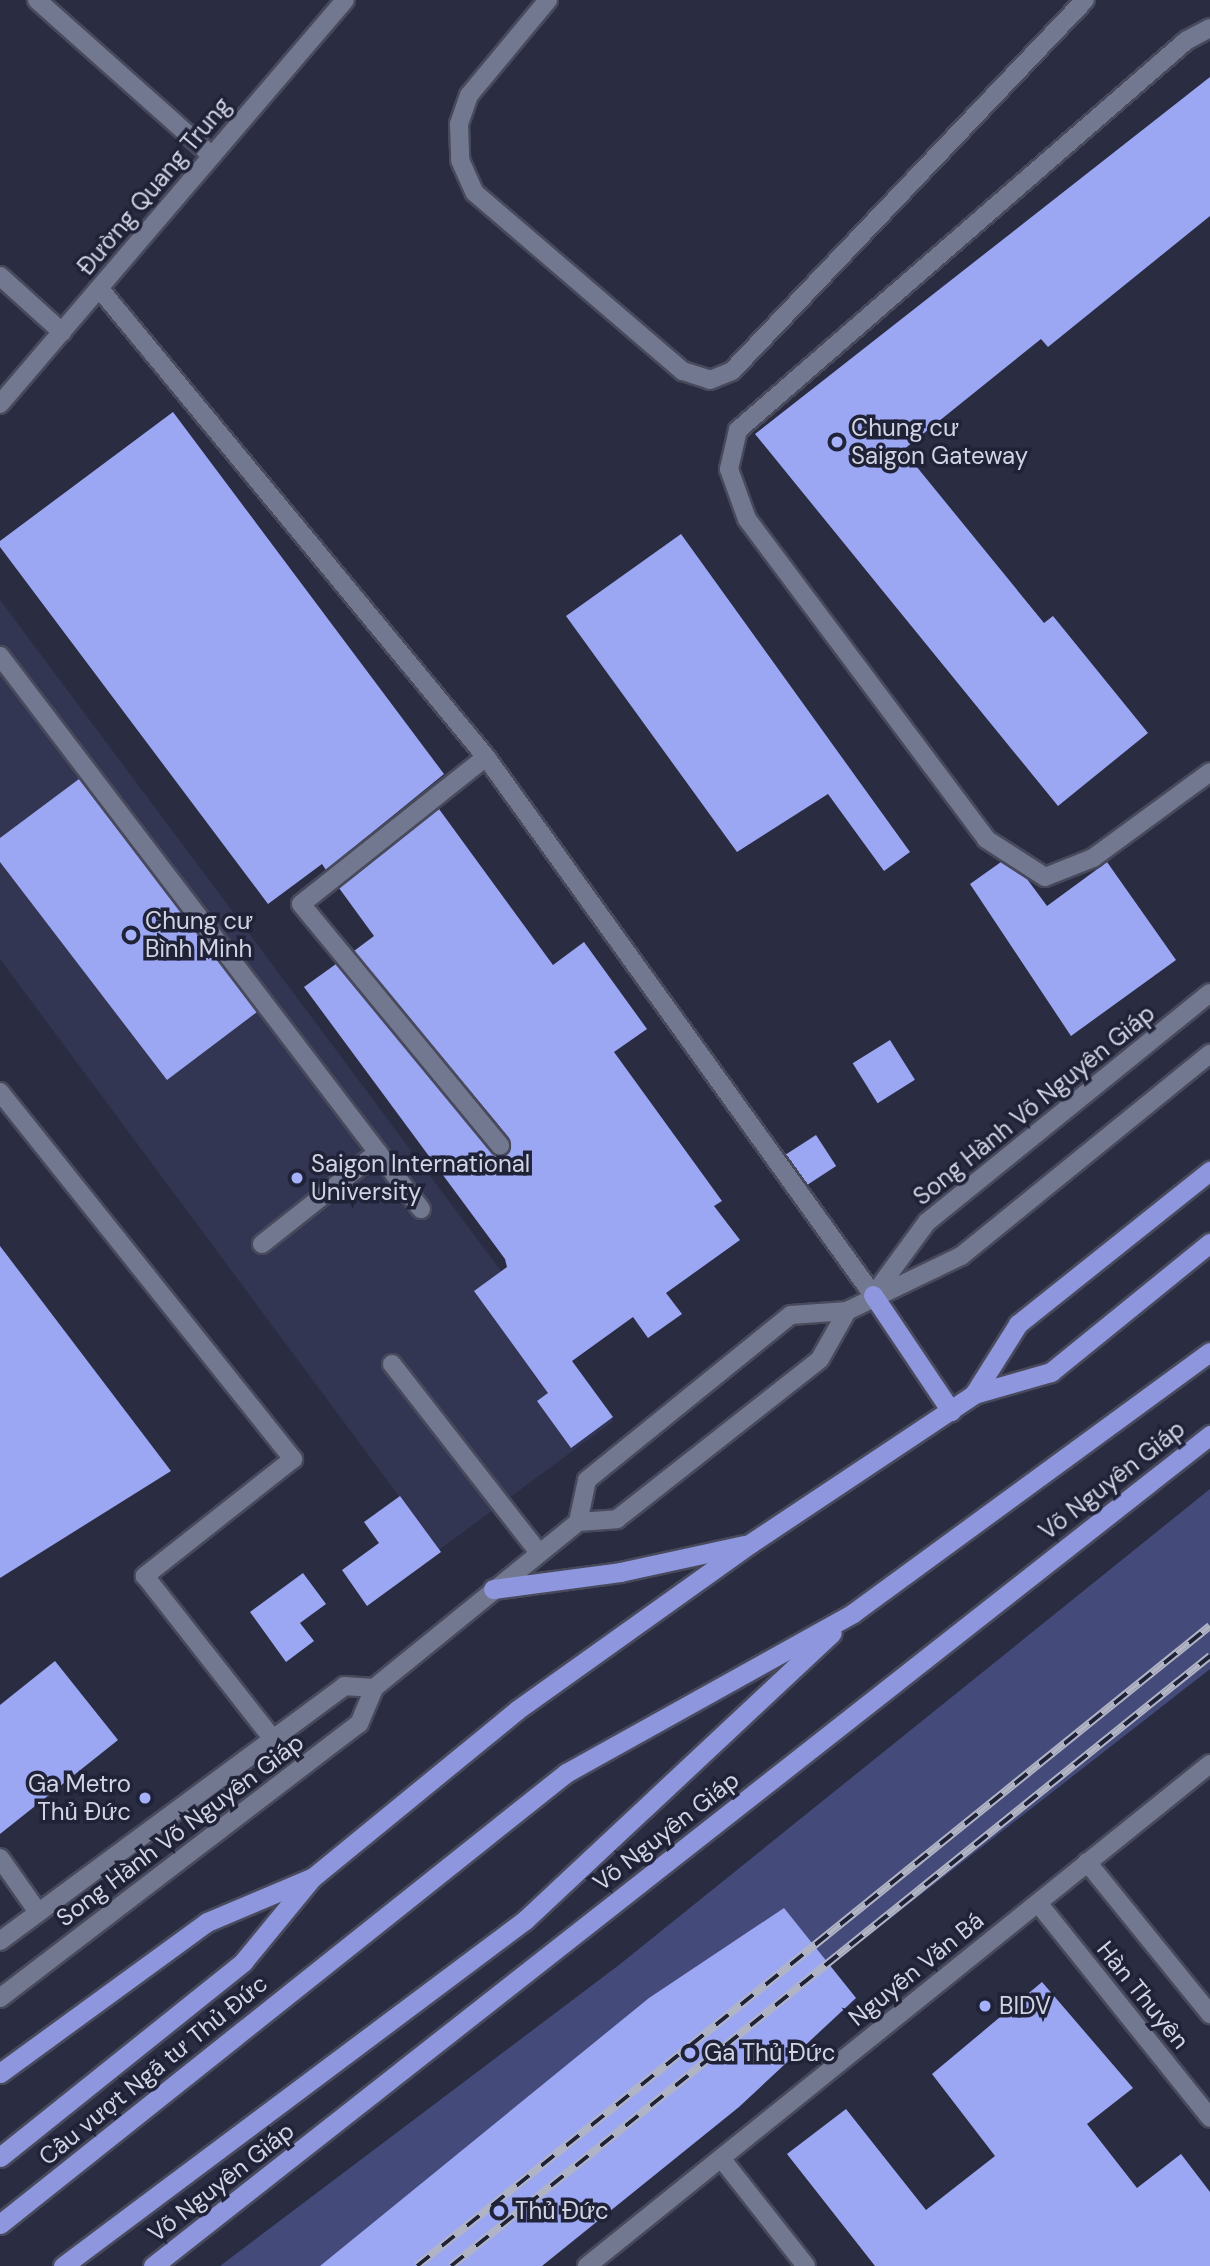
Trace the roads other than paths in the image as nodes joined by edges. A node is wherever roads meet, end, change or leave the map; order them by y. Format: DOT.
graph roads {
  1 [pos="37,0"];
  2 [pos="345,0"];
  3 [pos="548,0"];
  4 [pos="1085,0"];
  5 [pos="1210,28"];
  6 [pos="212,156"];
  7 [pos="0,276"];
  8 [pos="99,288"];
  9 [pos="62,332"];
  10 [pos="0,404"];
  11 [pos="0,656"];
  12 [pos="486,757"];
  13 [pos="1210,772"];
  14 [pos="1210,993"];
  15 [pos="1210,1054"];
  16 [pos="0,1092"];
  17 [pos="500,1145"];
  18 [pos="378,1152"];
  19 [pos="1210,1171"];
  20 [pos="421,1209"];
  21 [pos="262,1244"];
  22 [pos="1210,1244"];
  23 [pos="873,1295"];
  24 [pos="847,1311"];
  25 [pos="1210,1352"];
  26 [pos="392,1364"];
  27 [pos="974,1394"];
  28 [pos="951,1411"];
  29 [pos="1210,1434"];
  30 [pos="578,1522"];
  31 [pos="751,1543"];
  32 [pos="539,1553"];
  33 [pos="493,1589"];
  34 [pos="853,1613"];
  35 [pos="374,1688"];
  36 [pos="273,1739"];
  37 [pos="1210,1764"];
  38 [pos="0,1858"];
  39 [pos="1087,1862"];
  40 [pos="312,1878"];
  41 [pos="1038,1903"];
  42 [pos="38,1912"];
  43 [pos="0,1941"];
  44 [pos="337,1954"];
  45 [pos="0,1998"];
  46 [pos="1210,2014"];
  47 [pos="0,2073"];
  48 [pos="1210,2118"];
  49 [pos="0,2157"];
  50 [pos="721,2158"];
  51 [pos="0,2224"];
  52 [pos="63,2266"];
  53 [pos="153,2266"];
  54 [pos="587,2266"];
  55 [pos="806,2266"];
  1 -- 6 [label="main road"];
  2 -- 6 [label="main road, Đường Quang Trung"];
  3 -- 4 [label="main road"];
  5 -- 13 [label="main road"];
  6 -- 8 [label="main road, Đường Quang Trung"];
  7 -- 9 [label="main road"];
  8 -- 9 [label="main road, Đường Quang Trung"];
  8 -- 12 [label="main road"];
  9 -- 10 [label="main road, Đường Quang Trung"];
  11 -- 18 [label="main road"];
  12 -- 17 [label="main road"];
  12 -- 23 [label="main road"];
  14 -- 23 [label="main road, Song Hành Võ Nguyên Giáp"];
  15 -- 23 [label="main road, Song Hành Võ Nguyên Giáp"];
  16 -- 36 [label="main road"];
  18 -- 20 [label="main road"];
  18 -- 21 [label="main road"];
  19 -- 27 [label="highway"];
  22 -- 27 [label="highway"];
  23 -- 24 [label="main road, Song Hành Võ Nguyên Giáp"];
  23 -- 28 [label="highway"];
  24 -- 30 [label="main road, Song Hành Võ Nguyên Giáp"];
  24 -- 30 [label="main road, Song Hành Võ Nguyên Giáp"];
  25 -- 34 [label="highway, Võ Nguyên Giáp"];
  26 -- 32 [label="main road"];
  27 -- 28 [label="highway"];
  28 -- 31 [label="highway"];
  29 -- 53 [label="highway, Võ Nguyên Giáp"];
  30 -- 32 [label="main road, Song Hành Võ Nguyên Giáp"];
  31 -- 33 [label="highway"];
  31 -- 40 [label="highway"];
  32 -- 33 [label="main road, Song Hành Võ Nguyên Giáp"];
  33 -- 35 [label="main road, Song Hành Võ Nguyên Giáp"];
  34 -- 44 [label="highway, Võ Nguyên Giáp"];
  34 -- 52 [label="highway, Võ Nguyên Giáp"];
  35 -- 36 [label="main road, Song Hành Võ Nguyên Giáp"];
  35 -- 45 [label="main road, Song Hành Võ Nguyên Giáp"];
  36 -- 42 [label="main road, Song Hành Võ Nguyên Giáp"];
  37 -- 39 [label="main road, Nguyễn Văn Bá"];
  38 -- 42 [label="main road"];
  39 -- 41 [label="main road, Nguyễn Văn Bá"];
  39 -- 46 [label="main road, Hàn Thuyên"];
  40 -- 47 [label="highway"];
  40 -- 49 [label="highway, Cầu vượt Ngã tư Thủ Đức"];
  41 -- 48 [label="main road, Hàn Thuyên"];
  41 -- 50 [label="main road, Nguyễn Văn Bá"];
  42 -- 43 [label="main road, Song Hành Võ Nguyên Giáp"];
  44 -- 51 [label="highway, Cầu vượt Ngã tư Thủ Đức"];
  50 -- 54 [label="main road, Nguyễn Văn Bá"];
  50 -- 55 [label="main road"];
}
